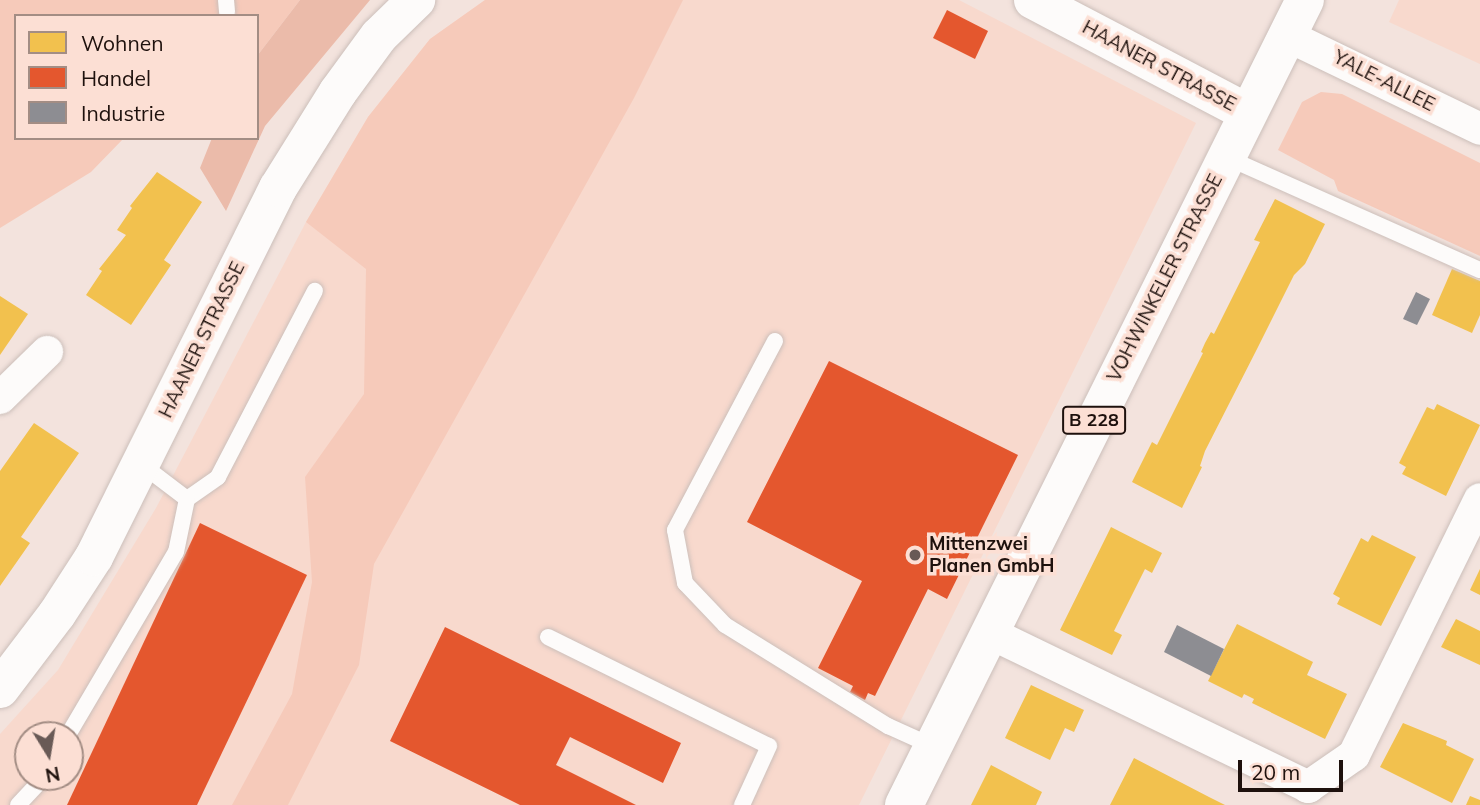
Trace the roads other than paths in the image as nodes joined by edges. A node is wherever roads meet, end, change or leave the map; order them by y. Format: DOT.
graph roads {
  1 [pos="416,0"];
  2 [pos="1033,0"];
  3 [pos="1305,0"];
  4 [pos="1288,36"];
  5 [pos="1248,113"];
  6 [pos="1480,129"];
  7 [pos="1226,157"];
  8 [pos="1480,270"];
  9 [pos="315,291"];
  10 [pos="775,341"];
  11 [pos="47,352"];
  12 [pos="0,398"];
  13 [pos="141,464"];
  14 [pos="187,499"];
  15 [pos="1480,499"];
  16 [pos="988,632"];
  17 [pos="548,637"];
  18 [pos="0,689"];
  19 [pos="76,721"];
  20 [pos="932,746"];
  21 [pos="31,791"];
  22 [pos="18,805"];
  23 [pos="741,805"];
  24 [pos="904,805"];
  1 -- 13 [label="main road, HAANER STRASSE"];
  2 -- 5 [label="main road, HAANER STRASSE"];
  3 -- 4 [label="main road, VOHWINKELER STRASSE / B 228"];
  4 -- 5 [label="main road, VOHWINKELER STRASSE / B 228"];
  4 -- 6 [label="street, YALE-ALLEE"];
  5 -- 7 [label="main road, VOHWINKELER STRASSE / B 228"];
  7 -- 8 [label="lane"];
  7 -- 16 [label="main road, VOHWINKELER STRASSE / B 228"];
  9 -- 14 [label="lane"];
  10 -- 20 [label="lane"];
  11 -- 12 [label="street"];
  13 -- 14 [label="lane"];
  13 -- 18 [label="main road, HAANER STRASSE"];
  14 -- 19 [label="lane"];
  15 -- 16 [label="street"];
  16 -- 20 [label="main road, VOHWINKELER STRASSE / B 228"];
  17 -- 23 [label="lane"];
  20 -- 24 [label="main road, VOHWINKELER STRASSE / B 228"];
  21 -- 22 [label="lane"];
}
